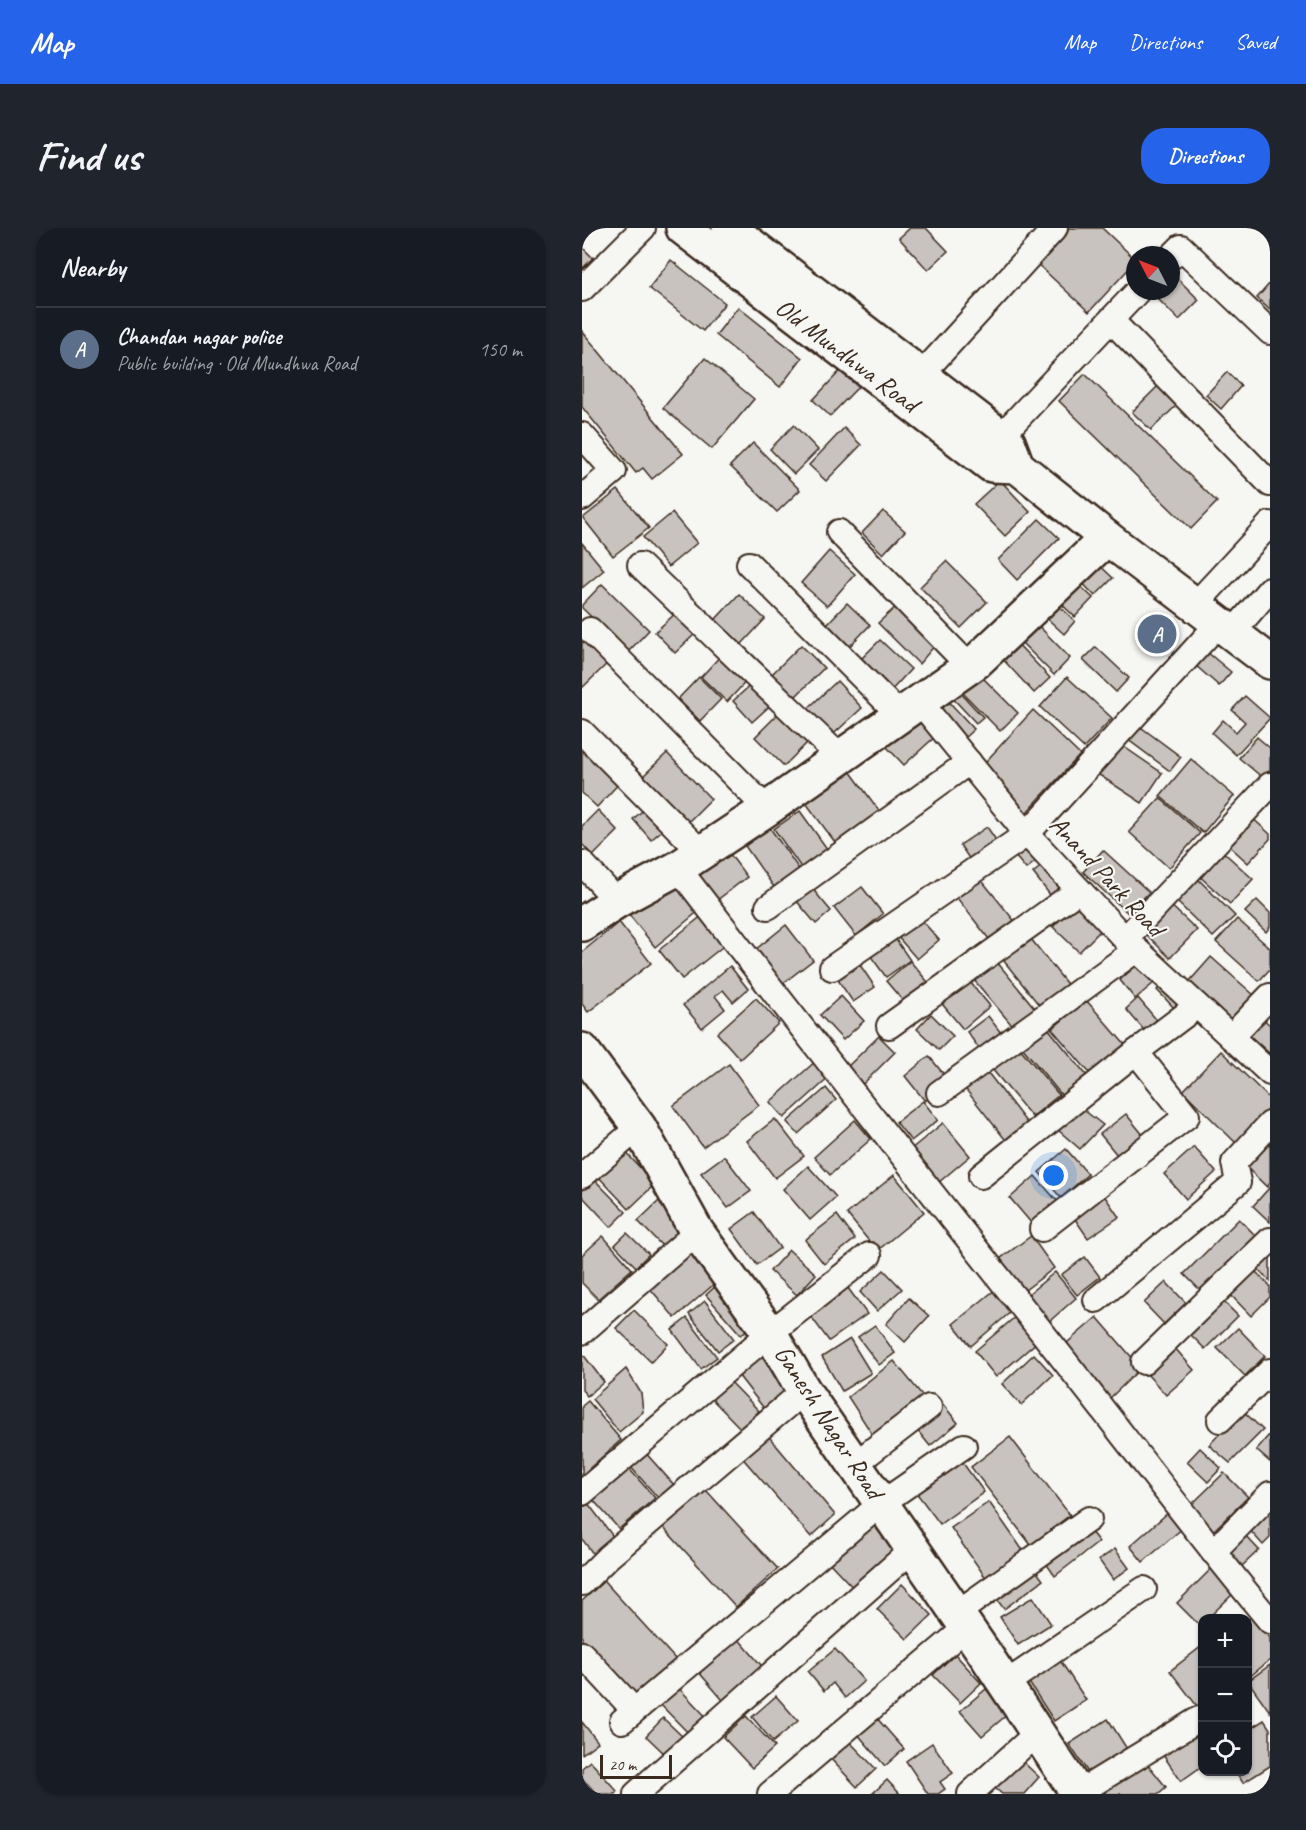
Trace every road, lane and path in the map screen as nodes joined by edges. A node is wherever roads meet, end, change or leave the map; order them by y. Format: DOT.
graph roads {
  1 [pos="643,228"];
  2 [pos="683,228"];
  3 [pos="729,228"];
  4 [pos="1055,228"];
  5 [pos="1180,248"];
  6 [pos="582,289"];
  7 [pos="1130,300"];
  8 [pos="1111,320"];
  9 [pos="1270,332"];
  10 [pos="921,375"];
  11 [pos="582,435"];
  12 [pos="1001,436"];
  13 [pos="1017,466"];
  14 [pos="1270,484"];
  15 [pos="582,498"];
  16 [pos="1270,524"];
  17 [pos="839,532"];
  18 [pos="1107,538"];
  19 [pos="749,564"];
  20 [pos="640,565"];
  21 [pos="1270,589"];
  22 [pos="1215,620"];
  23 [pos="590,630"];
  24 [pos="1270,662"];
  25 [pos="970,667"];
  26 [pos="910,709"];
  27 [pos="582,732"];
  28 [pos="840,757"];
  29 [pos="969,762"];
  30 [pos="1270,785"];
  31 [pos="767,809"];
  32 [pos="1027,834"];
  33 [pos="689,860"];
  34 [pos="582,863"];
  35 [pos="1079,890"];
  36 [pos="617,901"];
  37 [pos="768,907"];
  38 [pos="582,924"];
  39 [pos="1130,945"];
  40 [pos="832,968"];
  41 [pos="1270,996"];
  42 [pos="1197,1006"];
  43 [pos="890,1026"];
  44 [pos="1231,1037"];
  45 [pos="582,1050"];
  46 [pos="1136,1052"];
  47 [pos="1270,1073"];
  48 [pos="939,1093"];
  49 [pos="1270,1124"];
  50 [pos="639,1127"];
  51 [pos="582,1176"];
  52 [pos="981,1176"];
  53 [pos="1042,1229"];
  54 [pos="697,1232"];
  55 [pos="1270,1240"];
  56 [pos="869,1255"];
  57 [pos="1095,1300"];
  58 [pos="582,1332"];
  59 [pos="771,1333"];
  60 [pos="1144,1362"];
  61 [pos="1270,1371"];
  62 [pos="804,1391"];
  63 [pos="929,1407"];
  64 [pos="1220,1420"];
  65 [pos="964,1446"];
  66 [pos="855,1464"];
  67 [pos="582,1493"];
  68 [pos="1270,1494"];
  69 [pos="882,1503"];
  70 [pos="1089,1519"];
  71 [pos="913,1549"];
  72 [pos="1213,1552"];
  73 [pos="582,1583"];
  74 [pos="1144,1588"];
  75 [pos="962,1620"];
  76 [pos="1270,1621"];
  77 [pos="582,1654"];
  78 [pos="1005,1684"];
  79 [pos="1198,1720"];
  80 [pos="1037,1733"];
  81 [pos="636,1794"];
  82 [pos="770,1794"];
  83 [pos="970,1794"];
  84 [pos="1078,1794"];
  1 -- 6 [label="street"];
  2 -- 13 [label="street, Old Mundhwa Road"];
  3 -- 10 [label="street, Old Mundhwa Road"];
  4 -- 10 [label="street"];
  5 -- 9 [label="street"];
  7 -- 8 [label="street"];
  8 -- 12 [label="street"];
  8 -- 14 [label="street"];
  10 -- 12 [label="street, Old Mundhwa Road"];
  11 -- 15 [label="street"];
  12 -- 13 [label="street, Old Mundhwa Road"];
  13 -- 18 [label="street, Old Mundhwa Road"];
  16 -- 22 [label="street"];
  17 -- 25 [label="street"];
  18 -- 22 [label="street, Old Mundhwa Road"];
  18 -- 25 [label="street"];
  19 -- 26 [label="street, Anand Park Road"];
  20 -- 28 [label="street"];
  21 -- 22 [label="street"];
  22 -- 24 [label="street, Old Mundhwa Road"];
  22 -- 32 [label="street"];
  23 -- 31 [label="street"];
  25 -- 26 [label="street"];
  26 -- 28 [label="street"];
  26 -- 29 [label="street, Anand Park Road"];
  27 -- 33 [label="street"];
  28 -- 31 [label="street"];
  29 -- 32 [label="street, Anand Park Road"];
  29 -- 37 [label="street"];
  30 -- 39 [label="street"];
  31 -- 33 [label="street"];
  32 -- 35 [label="street, Anand Park Road"];
  32 -- 40 [label="street"];
  33 -- 36 [label="street"];
  33 -- 72 [label="street"];
  34 -- 36 [label="street"];
  35 -- 39 [label="street, Anand Park Road"];
  35 -- 43 [label="street"];
  36 -- 38 [label="street"];
  39 -- 42 [label="street, Anand Park Road"];
  39 -- 48 [label="street"];
  41 -- 44 [label="street"];
  42 -- 44 [label="street, Anand Park Road"];
  42 -- 46 [label="street"];
  44 -- 47 [label="street, Anand Park Road"];
  45 -- 50 [label="street, Ganesh Nagar Road"];
  46 -- 52 [label="street"];
  46 -- 53 [label="street"];
  49 -- 57 [label="street"];
  50 -- 51 [label="street"];
  50 -- 54 [label="street, Ganesh Nagar Road"];
  54 -- 58 [label="street"];
  54 -- 59 [label="street, Ganesh Nagar Road"];
  55 -- 60 [label="street"];
  56 -- 59 [label="street"];
  59 -- 62 [label="street, Ganesh Nagar Road"];
  59 -- 67 [label="street"];
  61 -- 64 [label="street"];
  62 -- 66 [label="street, Ganesh Nagar Road"];
  62 -- 73 [label="street"];
  63 -- 66 [label="street"];
  65 -- 69 [label="street"];
  66 -- 69 [label="street, Ganesh Nagar Road"];
  68 -- 72 [label="street"];
  69 -- 71 [label="street, Ganesh Nagar Road"];
  69 -- 77 [label="street"];
  70 -- 75 [label="street"];
  71 -- 75 [label="street, Ganesh Nagar Road"];
  71 -- 81 [label="street"];
  72 -- 76 [label="street"];
  74 -- 78 [label="street"];
  75 -- 78 [label="street, Ganesh Nagar Road"];
  75 -- 82 [label="street"];
  78 -- 80 [label="street, Ganesh Nagar Road"];
  79 -- 84 [label="street"];
  80 -- 83 [label="street"];
  80 -- 84 [label="street, Ganesh Nagar Road"];
}
